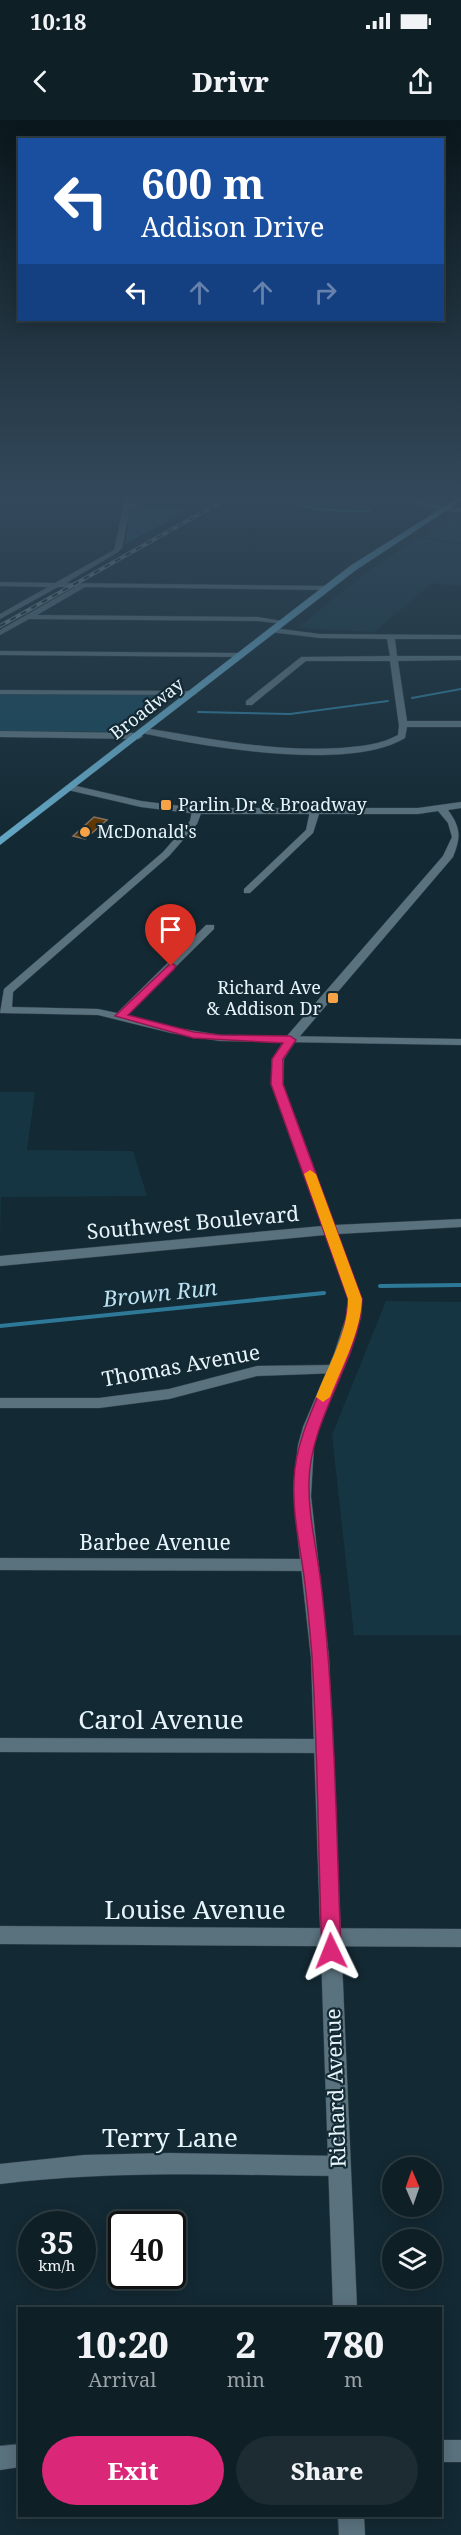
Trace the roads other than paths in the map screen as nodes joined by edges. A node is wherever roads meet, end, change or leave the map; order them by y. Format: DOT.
graph roads {
  1 [pos="18,607"];
  2 [pos="46,607"];
  3 [pos="303,607"];
  4 [pos="0,617"];
  5 [pos="28,617"];
  6 [pos="284,622"];
  7 [pos="273,630"];
  8 [pos="0,633"];
  9 [pos="391,637"];
  10 [pos="461,637"];
  11 [pos="0,653"];
  12 [pos="241,655"];
  13 [pos="394,658"];
  14 [pos="461,658"];
  15 [pos="0,692"];
  16 [pos="193,693"];
  17 [pos="249,703"];
  18 [pos="403,724"];
  19 [pos="461,724"];
  20 [pos="142,733"];
  21 [pos="0,734"];
  22 [pos="72,788"];
  23 [pos="461,805"];
  24 [pos="442,809"];
  25 [pos="197,811"];
  26 [pos="315,811"];
  27 [pos="0,842"];
  28 [pos="247,891"];
  29 [pos="210,927"];
  30 [pos="3,1010"];
  31 [pos="120,1016"];
  32 [pos="290,1040"];
  33 [pos="461,1042"];
  34 [pos="461,1223"];
  35 [pos="331,1231"];
  36 [pos="0,1261"];
  37 [pos="333,1370"];
  38 [pos="0,1403"];
  39 [pos="0,1564"];
  40 [pos="310,1565"];
  41 [pos="0,1745"];
  42 [pos="322,1746"];
  43 [pos="0,1935"];
  44 [pos="331,1936"];
  45 [pos="461,1938"];
  46 [pos="340,2166"];
  47 [pos="0,2174"];
  48 [pos="345,2307"];
  49 [pos="442,2451"];
  50 [pos="461,2451"];
  51 [pos="18,2455"];
  52 [pos="0,2458"];
  53 [pos="351,2517"];
  54 [pos="352,2535"];
  1 -- 4 [label="street"];
  2 -- 5 [label="street"];
  3 -- 6 [label="main road, Broadway"];
  5 -- 6 [label="street"];
  5 -- 8 [label="street"];
  6 -- 7 [label="main road, Broadway"];
  7 -- 9 [label="street"];
  7 -- 12 [label="main road, Broadway"];
  9 -- 10 [label="street"];
  9 -- 13 [label="street"];
  11 -- 12 [label="street"];
  12 -- 16 [label="main road, Broadway"];
  13 -- 14 [label="street"];
  13 -- 17 [label="street"];
  13 -- 18 [label="street"];
  15 -- 16 [label="street"];
  16 -- 20 [label="main road, Broadway"];
  18 -- 19 [label="street"];
  18 -- 20 [label="street"];
  20 -- 21 [label="street"];
  20 -- 22 [label="main road, Broadway"];
  22 -- 25 [label="street"];
  22 -- 27 [label="main road, Broadway"];
  23 -- 24 [label="street"];
  24 -- 26 [label="street"];
  24 -- 32 [label="street, Richard Avenue"];
  25 -- 26 [label="street"];
  25 -- 30 [label="street"];
  26 -- 28 [label="street"];
  29 -- 31 [label="street"];
  30 -- 31 [label="street"];
  31 -- 32 [label="street"];
  32 -- 33 [label="street"];
  32 -- 35 [label="street, Richard Avenue"];
  34 -- 35 [label="street, Southwest Boulevard"];
  35 -- 36 [label="street, Southwest Boulevard"];
  35 -- 37 [label="street, Richard Avenue"];
  37 -- 38 [label="street, Thomas Avenue"];
  37 -- 40 [label="street, Richard Avenue"];
  39 -- 40 [label="street, Barbee Avenue"];
  40 -- 42 [label="street, Richard Avenue"];
  41 -- 42 [label="street, Carol Avenue"];
  42 -- 44 [label="street, Richard Avenue"];
  43 -- 44 [label="street, Louise Avenue"];
  44 -- 45 [label="street, Louise Avenue"];
  44 -- 46 [label="street, Richard Avenue"];
  46 -- 47 [label="street, Terry Lane"];
  46 -- 48 [label="street, Richard Avenue"];
  49 -- 50 [label="street"];
  51 -- 52 [label="street"];
  53 -- 54 [label="street"];
}
